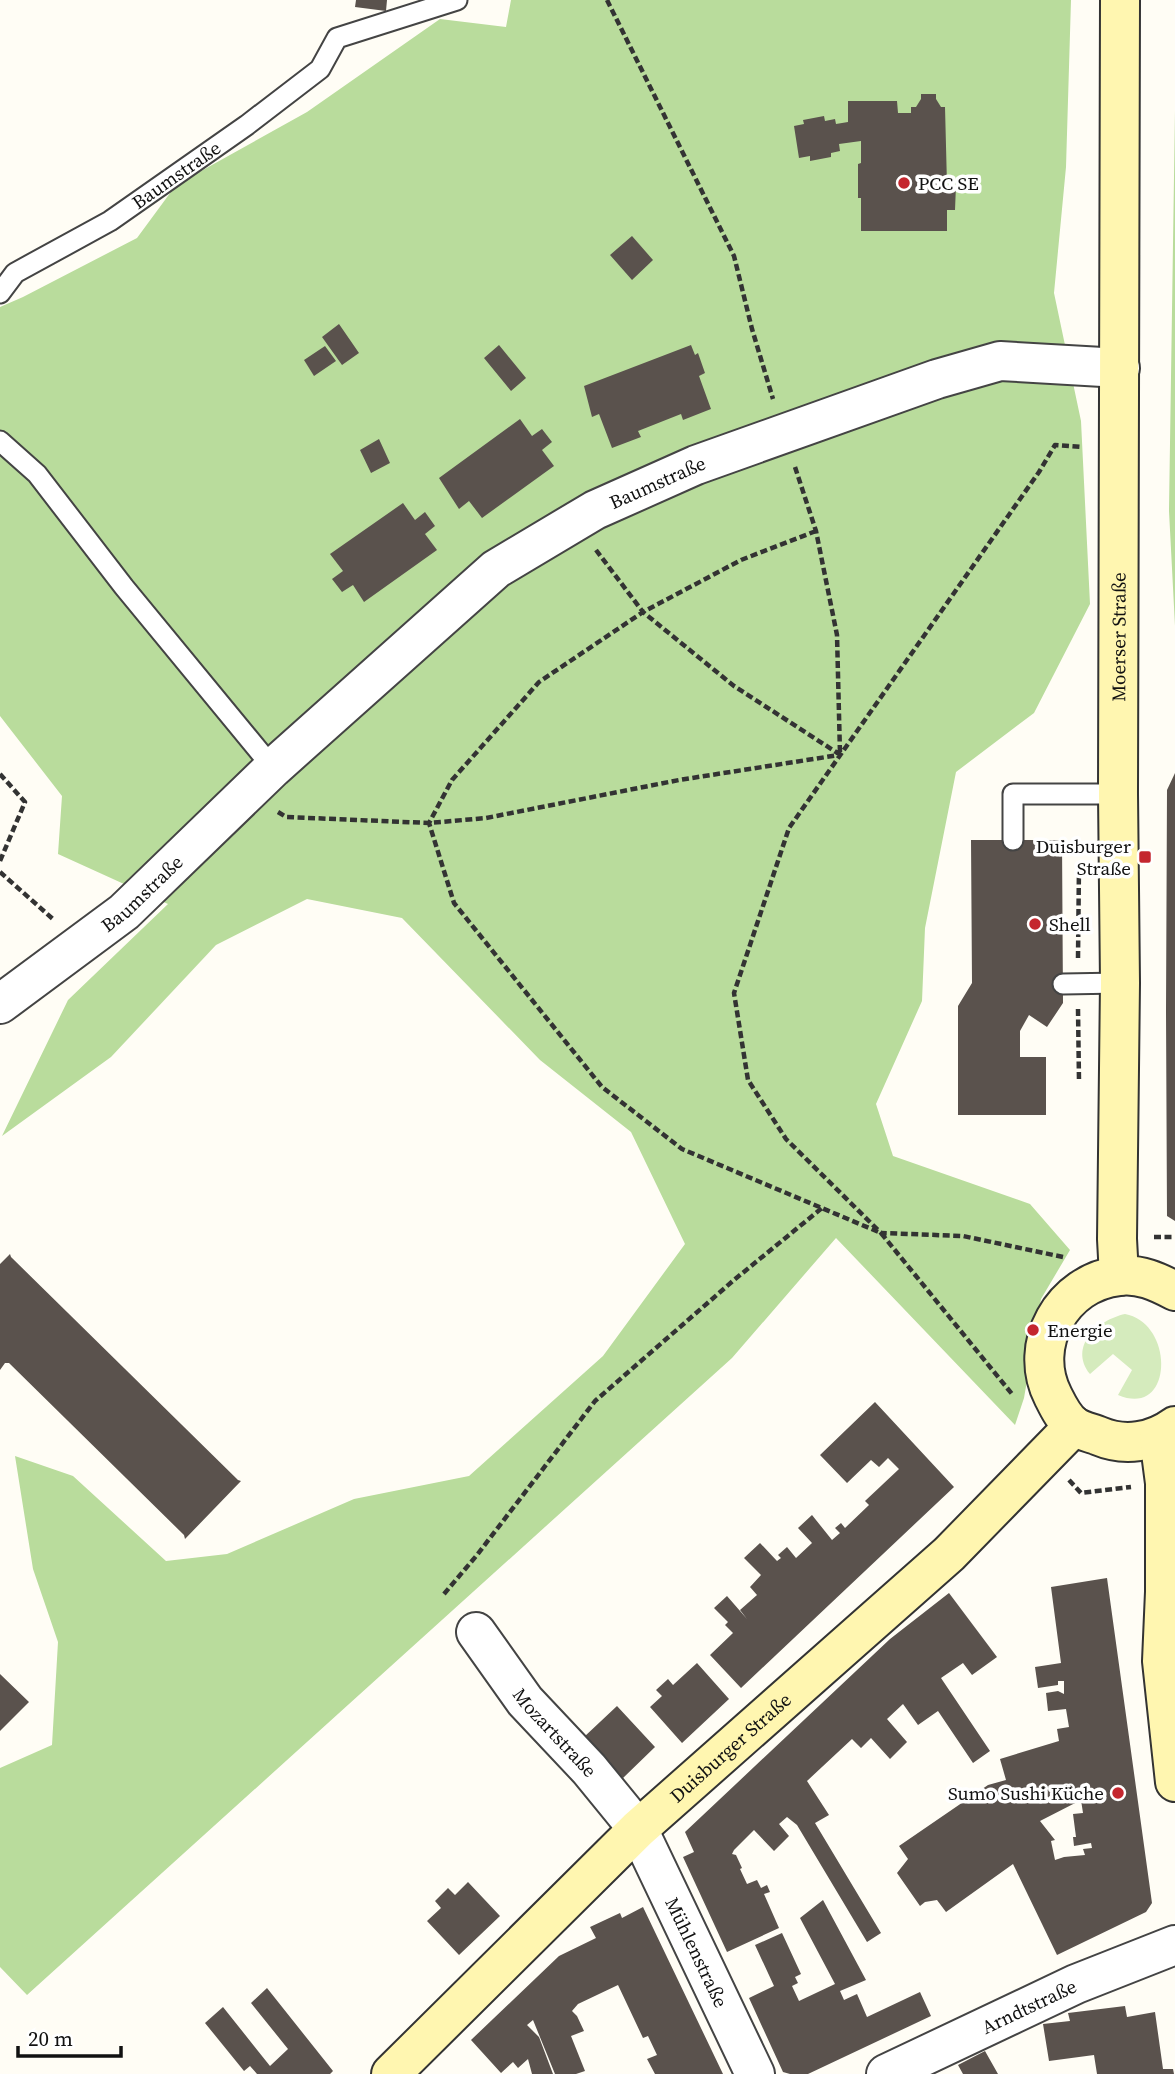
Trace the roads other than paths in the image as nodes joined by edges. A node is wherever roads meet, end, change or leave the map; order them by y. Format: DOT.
graph roads {
  1 [pos="457,0"];
  2 [pos="1120,0"];
  3 [pos="0,293"];
  4 [pos="1120,368"];
  5 [pos="0,441"];
  6 [pos="273,768"];
  7 [pos="1118,794"];
  8 [pos="1013,840"];
  9 [pos="1120,983"];
  10 [pos="1070,984"];
  11 [pos="0,1004"];
  12 [pos="1119,1276"];
  13 [pos="1175,1291"];
  14 [pos="1074,1426"];
  15 [pos="1167,1432"];
  16 [pos="476,1632"];
  17 [pos="1175,1782"];
  18 [pos="638,1829"];
  19 [pos="1175,1945"];
  20 [pos="391,2074"];
  21 [pos="755,2074"];
  22 [pos="886,2074"];
  1 -- 3 [label="lane, Baumstraße"];
  2 -- 4 [label="main road, Moerser Straße"];
  4 -- 6 [label="street, Baumstraße"];
  4 -- 7 [label="main road, Moerser Straße"];
  5 -- 6 [label="lane"];
  6 -- 11 [label="street, Baumstraße"];
  7 -- 8 [label="lane"];
  7 -- 9 [label="main road, Moerser Straße"];
  9 -- 10 [label="lane"];
  9 -- 12 [label="main road, Moerser Straße"];
  12 -- 13 [label="main road"];
  12 -- 14 [label="main road"];
  14 -- 15 [label="main road"];
  14 -- 18 [label="main road, Duisburger Straße"];
  15 -- 17 [label="main road"];
  16 -- 18 [label="street, Mozartstraße"];
  18 -- 20 [label="main road, Duisburger Straße"];
  18 -- 21 [label="street, Mühlenstraße"];
  19 -- 22 [label="street, Arndtstraße"];
}
